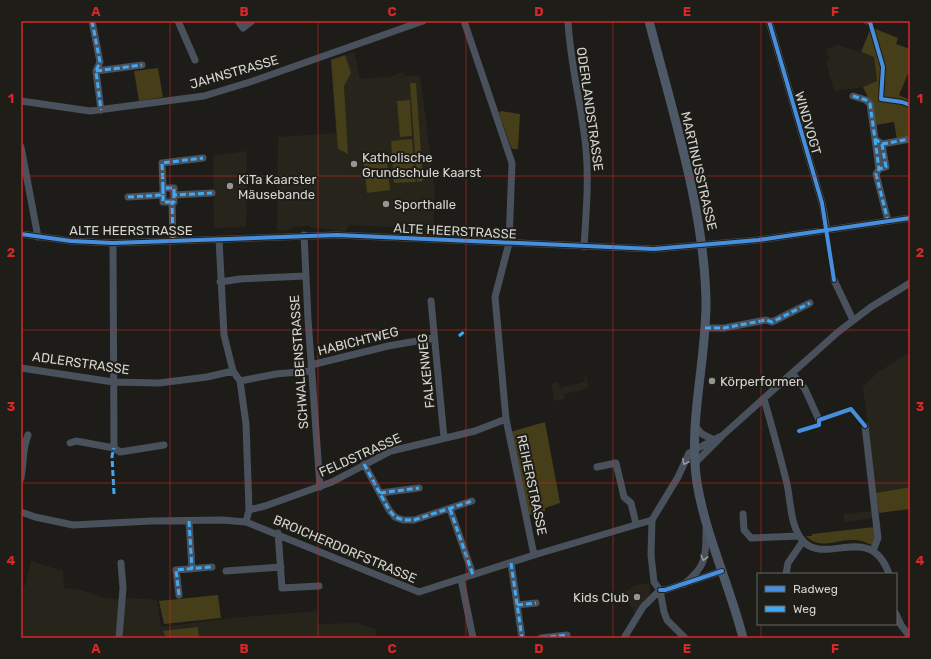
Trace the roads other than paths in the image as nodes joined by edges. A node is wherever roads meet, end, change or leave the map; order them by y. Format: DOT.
graph roads {
  1 [pos="92,21"];
  2 [pos="178,21"];
  3 [pos="238,21"];
  4 [pos="252,21"];
  5 [pos="423,21"];
  6 [pos="464,21"];
  7 [pos="568,21"];
  8 [pos="649,21"];
  9 [pos="769,21"];
  10 [pos="867,21"];
  11 [pos="870,21"];
  12 [pos="195,60"];
  13 [pos="142,65"];
  14 [pos="96,71"];
  15 [pos="853,96"];
  16 [pos="21,101"];
  17 [pos="101,110"];
  18 [pos="875,139"];
  19 [pos="910,139"];
  20 [pos="882,144"];
  21 [pos="21,147"];
  22 [pos="203,158"];
  23 [pos="879,169"];
  24 [pos="163,192"];
  25 [pos="212,193"];
  26 [pos="128,197"];
  27 [pos="173,198"];
  28 [pos="910,218"];
  29 [pos="888,221"];
  30 [pos="827,230"];
  31 [pos="21,234"];
  32 [pos="304,235"];
  33 [pos="38,237"];
  34 [pos="219,239"];
  35 [pos="173,241"];
  36 [pos="113,243"];
  37 [pos="510,243"];
  38 [pos="702,246"];
  39 [pos="584,247"];
  40 [pos="306,276"];
  41 [pos="834,280"];
  42 [pos="220,282"];
  43 [pos="910,283"];
  44 [pos="431,301"];
  45 [pos="810,303"];
  46 [pos="854,320"];
  47 [pos="705,328"];
  48 [pos="434,338"];
  49 [pos="21,368"];
  50 [pos="311,368"];
  51 [pos="233,371"];
  52 [pos="792,373"];
  53 [pos="240,381"];
  54 [pos="113,382"];
  55 [pos="764,399"];
  56 [pos="506,419"];
  57 [pos="819,420"];
  58 [pos="695,426"];
  59 [pos="866,426"];
  60 [pos="28,435"];
  61 [pos="723,435"];
  62 [pos="444,438"];
  63 [pos="714,440"];
  64 [pos="70,443"];
  65 [pos="164,445"];
  66 [pos="114,448"];
  67 [pos="695,448"];
  68 [pos="695,463"];
  69 [pos="364,464"];
  70 [pos="597,467"];
  71 [pos="21,478"];
  72 [pos="320,487"];
  73 [pos="420,488"];
  74 [pos="380,493"];
  75 [pos="472,501"];
  76 [pos="450,509"];
  77 [pos="249,510"];
  78 [pos="21,512"];
  79 [pos="743,514"];
  80 [pos="652,520"];
  81 [pos="189,521"];
  82 [pos="246,522"];
  83 [pos="636,524"];
  84 [pos="706,524"];
  85 [pos="278,533"];
  86 [pos="801,538"];
  87 [pos="873,551"];
  88 [pos="534,555"];
  89 [pos="121,563"];
  90 [pos="511,563"];
  91 [pos="212,567"];
  92 [pos="280,567"];
  93 [pos="192,569"];
  94 [pos="226,571"];
  95 [pos="722,571"];
  96 [pos="786,573"];
  97 [pos="889,573"];
  98 [pos="473,575"];
  99 [pos="461,579"];
  100 [pos="684,584"];
  101 [pos="319,586"];
  102 [pos="660,590"];
  103 [pos="179,595"];
  104 [pos="536,603"];
  105 [pos="517,605"];
  106 [pos="897,616"];
  107 [pos="567,634"];
  108 [pos="908,637"];
  109 [pos="119,638"];
  110 [pos="473,638"];
  111 [pos="522,638"];
  112 [pos="541,638"];
  113 [pos="624,638"];
  114 [pos="685,638"];
  115 [pos="743,638"];
  1 -- 14 [label="street"];
  2 -- 12 [label="street"];
  3 -- 4 [label="street"];
  5 -- 17 [label="street, JAHNSTRASSE"];
  6 -- 37 [label="street, REIHERSTRASSE"];
  7 -- 39 [label="street, ODERLANDSTRASSE"];
  8 -- 38 [label="main road, MARTINUSSTRASSE"];
  9 -- 30 [label="street, WINDVOGT"];
  10 -- 11 [label="street"];
  13 -- 14 [label="street"];
  14 -- 17 [label="street"];
  15 -- 18 [label="street"];
  16 -- 17 [label="street, JAHNSTRASSE"];
  18 -- 20 [label="street"];
  18 -- 23 [label="street"];
  19 -- 20 [label="street"];
  20 -- 23 [label="street"];
  21 -- 33 [label="street"];
  22 -- 24 [label="street"];
  23 -- 29 [label="street"];
  24 -- 26 [label="street"];
  24 -- 27 [label="street"];
  24 -- 27 [label="street"];
  25 -- 27 [label="street"];
  27 -- 35 [label="street"];
  28 -- 29 [label="street, ALTE HEERSTRASSE"];
  29 -- 30 [label="street, ALTE HEERSTRASSE"];
  30 -- 38 [label="street, ALTE HEERSTRASSE"];
  31 -- 33 [label="street, ALTE HEERSTRASSE"];
  32 -- 34 [label="street, ALTE HEERSTRASSE"];
  32 -- 37 [label="street, ALTE HEERSTRASSE"];
  32 -- 40 [label="street, SCHWALBENSTRASSE"];
  33 -- 36 [label="street, ALTE HEERSTRASSE"];
  34 -- 35 [label="street, ALTE HEERSTRASSE"];
  34 -- 42 [label="street"];
  35 -- 36 [label="street, ALTE HEERSTRASSE"];
  36 -- 54 [label="street"];
  37 -- 39 [label="street, ALTE HEERSTRASSE"];
  37 -- 56 [label="street, REIHERSTRASSE"];
  38 -- 39 [label="street, ALTE HEERSTRASSE"];
  38 -- 47 [label="main road, MARTINUSSTRASSE"];
  40 -- 42 [label="street"];
  40 -- 50 [label="street, SCHWALBENSTRASSE"];
  41 -- 46 [label="street"];
  42 -- 51 [label="street"];
  43 -- 46 [label="street"];
  44 -- 48 [label="street, FALKENWEG"];
  45 -- 47 [label="street"];
  46 -- 52 [label="street"];
  47 -- 58 [label="main road, MARTINUSSTRASSE"];
  48 -- 50 [label="street, HABICHTWEG"];
  48 -- 62 [label="street, FALKENWEG"];
  49 -- 54 [label="street, ADLERSTRASSE"];
  50 -- 53 [label="street"];
  50 -- 72 [label="street, SCHWALBENSTRASSE"];
  51 -- 53 [label="street"];
  51 -- 54 [label="street, ADLERSTRASSE"];
  52 -- 55 [label="street"];
  52 -- 57 [label="street"];
  53 -- 77 [label="street"];
  54 -- 66 [label="street"];
  55 -- 61 [label="street"];
  55 -- 86 [label="street"];
  56 -- 62 [label="street, FELDSTRASSE"];
  56 -- 88 [label="street, REIHERSTRASSE"];
  58 -- 63 [label="street"];
  58 -- 67 [label="main road, MARTINUSSTRASSE"];
  59 -- 87 [label="street"];
  60 -- 71 [label="street"];
  61 -- 63 [label="street"];
  61 -- 68 [label="street"];
  62 -- 69 [label="street, FELDSTRASSE"];
  63 -- 67 [label="street"];
  64 -- 66 [label="street"];
  65 -- 66 [label="street"];
  67 -- 68 [label="main road, MARTINUSSTRASSE"];
  67 -- 80 [label="street, one-way"];
  68 -- 84 [label="main road, MARTINUSSTRASSE"];
  69 -- 72 [label="street, FELDSTRASSE"];
  69 -- 74 [label="street"];
  70 -- 83 [label="street"];
  72 -- 77 [label="street, FELDSTRASSE"];
  73 -- 74 [label="street"];
  74 -- 76 [label="street"];
  75 -- 76 [label="street"];
  76 -- 98 [label="street"];
  77 -- 82 [label="street"];
  78 -- 81 [label="street, BROICHERDORFSTRASSE"];
  79 -- 86 [label="street"];
  80 -- 83 [label="street, BROICHERDORFSTRASSE"];
  80 -- 102 [label="street"];
  81 -- 82 [label="street, BROICHERDORFSTRASSE"];
  81 -- 93 [label="street"];
  82 -- 85 [label="street, BROICHERDORFSTRASSE"];
  83 -- 88 [label="street, BROICHERDORFSTRASSE"];
  84 -- 95 [label="main road, MARTINUSSTRASSE"];
  84 -- 100 [label="street, one-way"];
  85 -- 92 [label="street"];
  85 -- 99 [label="street, BROICHERDORFSTRASSE"];
  86 -- 87 [label="street"];
  86 -- 96 [label="street"];
  87 -- 97 [label="street"];
  88 -- 90 [label="street, BROICHERDORFSTRASSE"];
  89 -- 109 [label="street"];
  90 -- 98 [label="street, BROICHERDORFSTRASSE"];
  90 -- 105 [label="street"];
  91 -- 93 [label="street"];
  92 -- 94 [label="street"];
  92 -- 101 [label="street"];
  93 -- 103 [label="street"];
  95 -- 100 [label="street"];
  95 -- 115 [label="main road, MARTINUSSTRASSE"];
  98 -- 99 [label="street, BROICHERDORFSTRASSE"];
  99 -- 110 [label="street"];
  100 -- 102 [label="street"];
  102 -- 113 [label="street"];
  102 -- 114 [label="street"];
  104 -- 105 [label="street"];
  105 -- 111 [label="street"];
  106 -- 108 [label="street"];
  107 -- 112 [label="street"];
}
